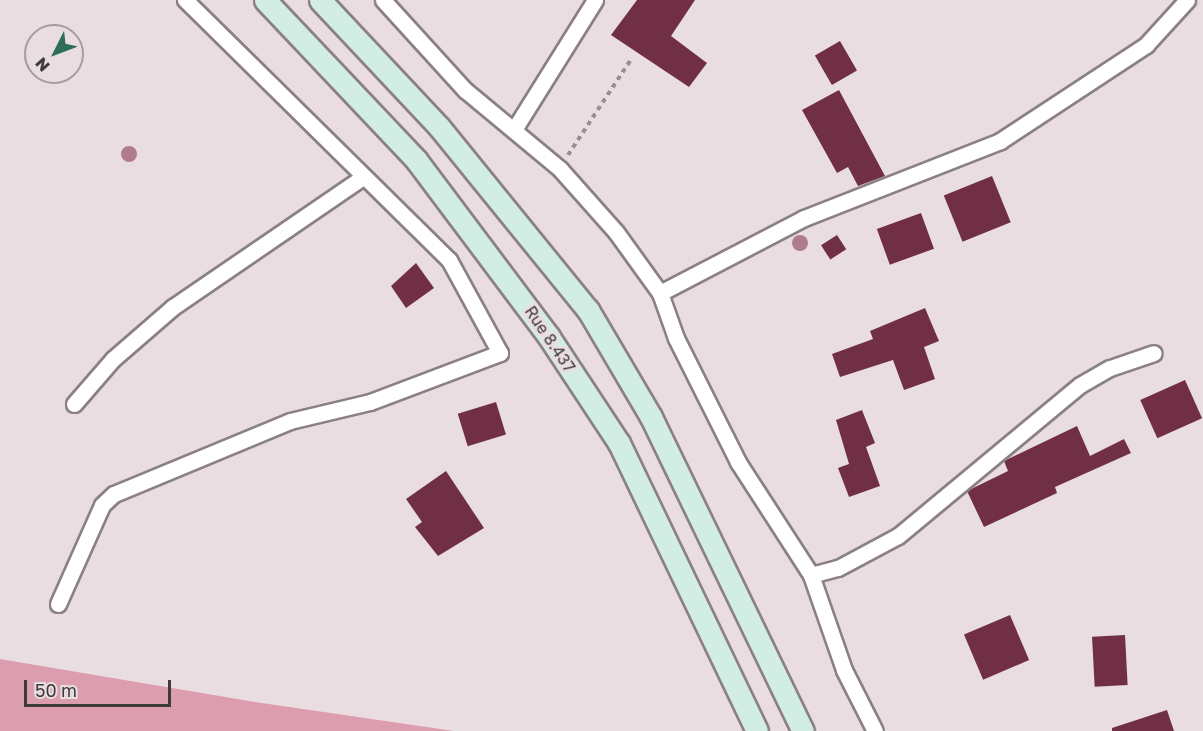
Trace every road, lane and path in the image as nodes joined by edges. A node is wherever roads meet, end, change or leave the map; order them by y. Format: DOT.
graph roads {
  1 [pos="186,0"];
  2 [pos="265,0"];
  3 [pos="320,0"];
  4 [pos="383,0"];
  5 [pos="595,0"];
  6 [pos="1187,0"];
  7 [pos="630,61"];
  8 [pos="515,128"];
  9 [pos="560,169"];
  10 [pos="363,177"];
  11 [pos="660,293"];
  12 [pos="1154,353"];
  13 [pos="74,404"];
  14 [pos="811,575"];
  15 [pos="58,604"];
  16 [pos="757,731"];
  17 [pos="803,731"];
  18 [pos="874,731"];
  1 -- 10 [label="street"];
  2 -- 16 [label="main road, Rue 8.437"];
  3 -- 17 [label="main road"];
  4 -- 8 [label="street"];
  5 -- 8 [label="street"];
  6 -- 11 [label="street"];
  7 -- 9 [label="path"];
  8 -- 9 [label="street"];
  9 -- 11 [label="street"];
  10 -- 13 [label="street"];
  10 -- 15 [label="street"];
  11 -- 14 [label="street"];
  12 -- 14 [label="street"];
  14 -- 18 [label="street"];
}
